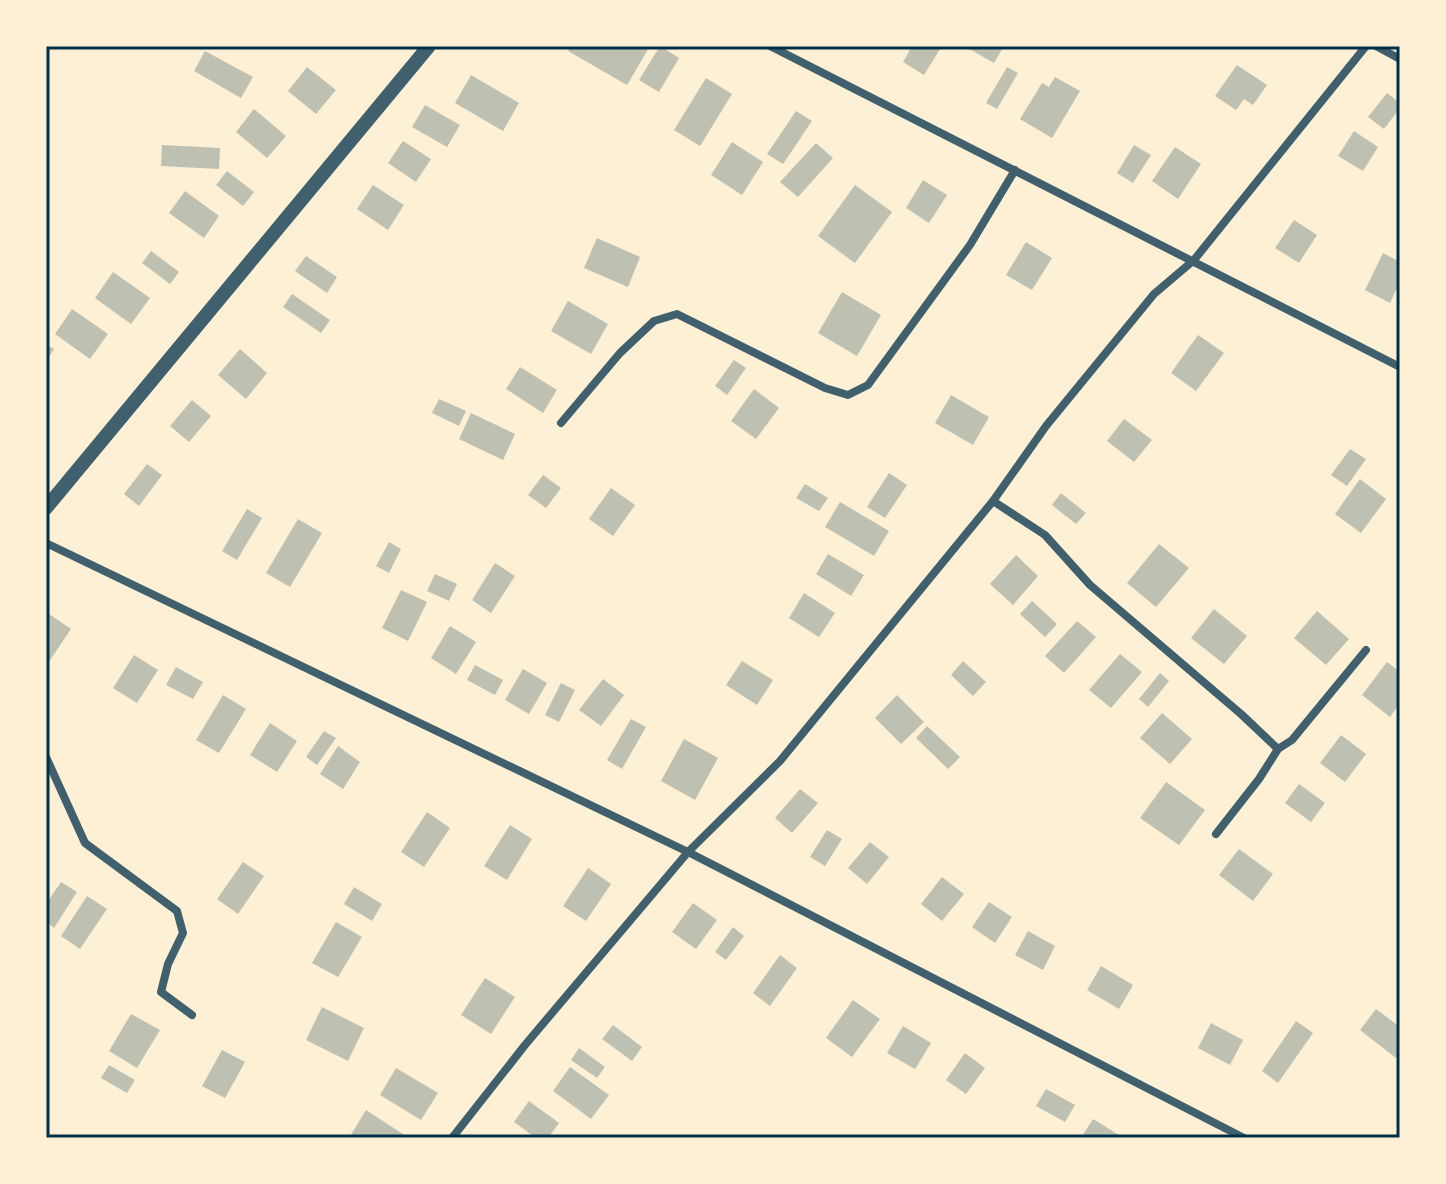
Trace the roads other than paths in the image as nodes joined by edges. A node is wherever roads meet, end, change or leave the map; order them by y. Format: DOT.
graph roads {
  1 [pos="429,46"];
  2 [pos="770,46"];
  3 [pos="1366,46"];
  4 [pos="1376,46"];
  5 [pos="1400,59"];
  6 [pos="1015,170"];
  7 [pos="1194,260"];
  8 [pos="1400,367"];
  9 [pos="561,423"];
  10 [pos="993,501"];
  11 [pos="46,508"];
  12 [pos="46,543"];
  13 [pos="1366,650"];
  14 [pos="1278,749"];
  15 [pos="46,757"];
  16 [pos="1216,834"];
  17 [pos="688,852"];
  18 [pos="192,1015"];
  19 [pos="452,1138"];
  20 [pos="1244,1138"];
  1 -- 11 [label="street"];
  2 -- 6 [label="street"];
  3 -- 7 [label="street"];
  4 -- 5 [label="street"];
  6 -- 7 [label="street"];
  6 -- 9 [label="street"];
  7 -- 8 [label="street"];
  7 -- 10 [label="street"];
  10 -- 14 [label="street"];
  10 -- 17 [label="street"];
  12 -- 17 [label="street"];
  13 -- 14 [label="street"];
  14 -- 16 [label="street"];
  15 -- 18 [label="street"];
  17 -- 19 [label="street"];
  17 -- 20 [label="street"];
}
